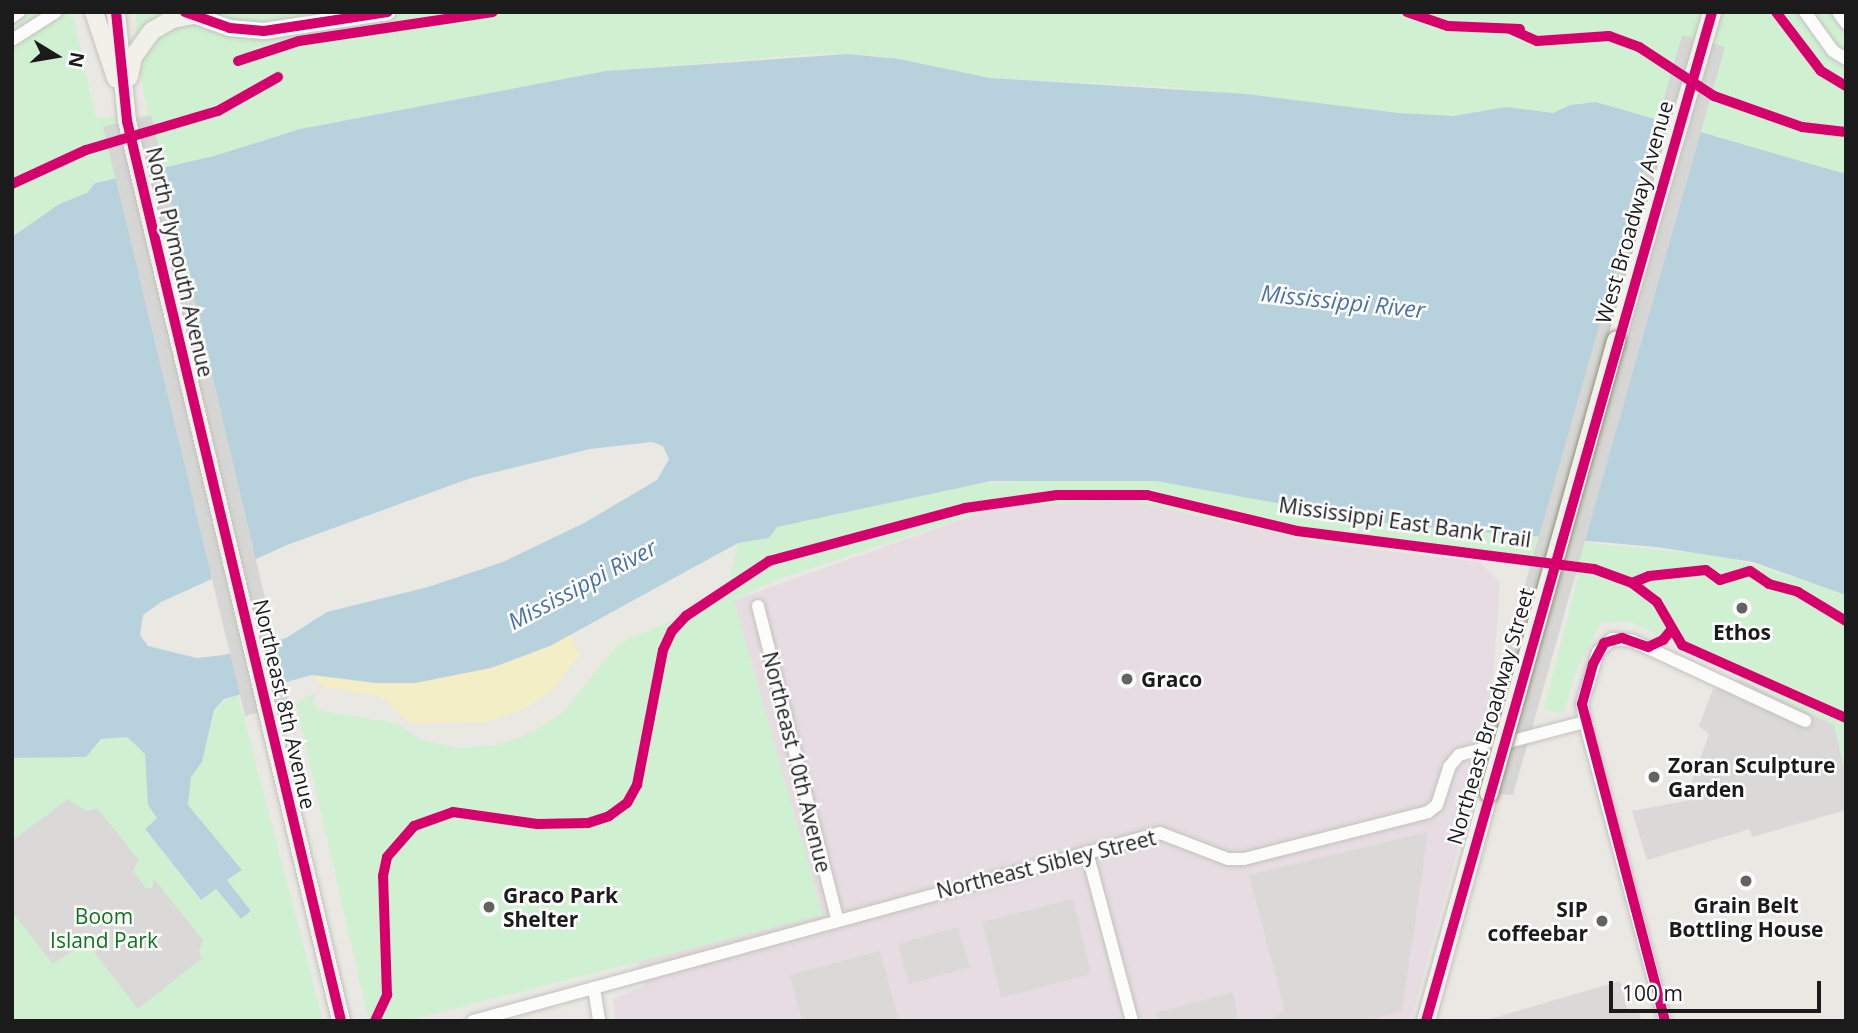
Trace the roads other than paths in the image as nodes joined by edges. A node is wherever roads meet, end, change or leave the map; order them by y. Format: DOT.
graph roads {
  1 [pos="19,12"];
  2 [pos="56,12"];
  3 [pos="94,12"];
  4 [pos="116,12"];
  5 [pos="388,12"];
  6 [pos="1712,12"];
  7 [pos="1805,12"];
  8 [pos="1838,12"];
  9 [pos="189,14"];
  10 [pos="363,14"];
  11 [pos="12,17"];
  12 [pos="1846,23"];
  13 [pos="12,40"];
  14 [pos="1846,59"];
  15 [pos="126,113"];
  16 [pos="1616,341"];
  17 [pos="192,396"];
  18 [pos="758,606"];
  19 [pos="1805,721"];
  20 [pos="1584,722"];
  21 [pos="1087,852"];
  22 [pos="837,919"];
  23 [pos="594,988"];
  24 [pos="341,1021"];
  25 [pos="473,1021"];
  26 [pos="599,1021"];
  27 [pos="1132,1021"];
  28 [pos="1426,1021"];
  29 [pos="1665,1021"];
  1 -- 11 [label="street"];
  2 -- 13 [label="street"];
  3 -- 15 [label="main road, North Plymouth Avenue"];
  4 -- 15 [label="main road, North Plymouth Avenue"];
  5 -- 10 [label="street"];
  6 -- 16 [label="main road, West Broadway Avenue"];
  7 -- 14 [label="street"];
  8 -- 12 [label="street"];
  9 -- 10 [label="street"];
  9 -- 15 [label="main road"];
  15 -- 17 [label="main road, North Plymouth Avenue"];
  16 -- 28 [label="main road, Northeast Broadway Street, bridge"];
  17 -- 24 [label="main road, Northeast 8th Avenue"];
  18 -- 22 [label="street, Northeast 10th Avenue"];
  19 -- 20 [label="street"];
  20 -- 21 [label="street, Northeast Sibley Street"];
  20 -- 29 [label="street"];
  21 -- 22 [label="street, Northeast Sibley Street"];
  21 -- 27 [label="street"];
  22 -- 23 [label="street, Northeast Sibley Street"];
  23 -- 25 [label="street, Northeast Sibley Street"];
  23 -- 26 [label="street"];
}
